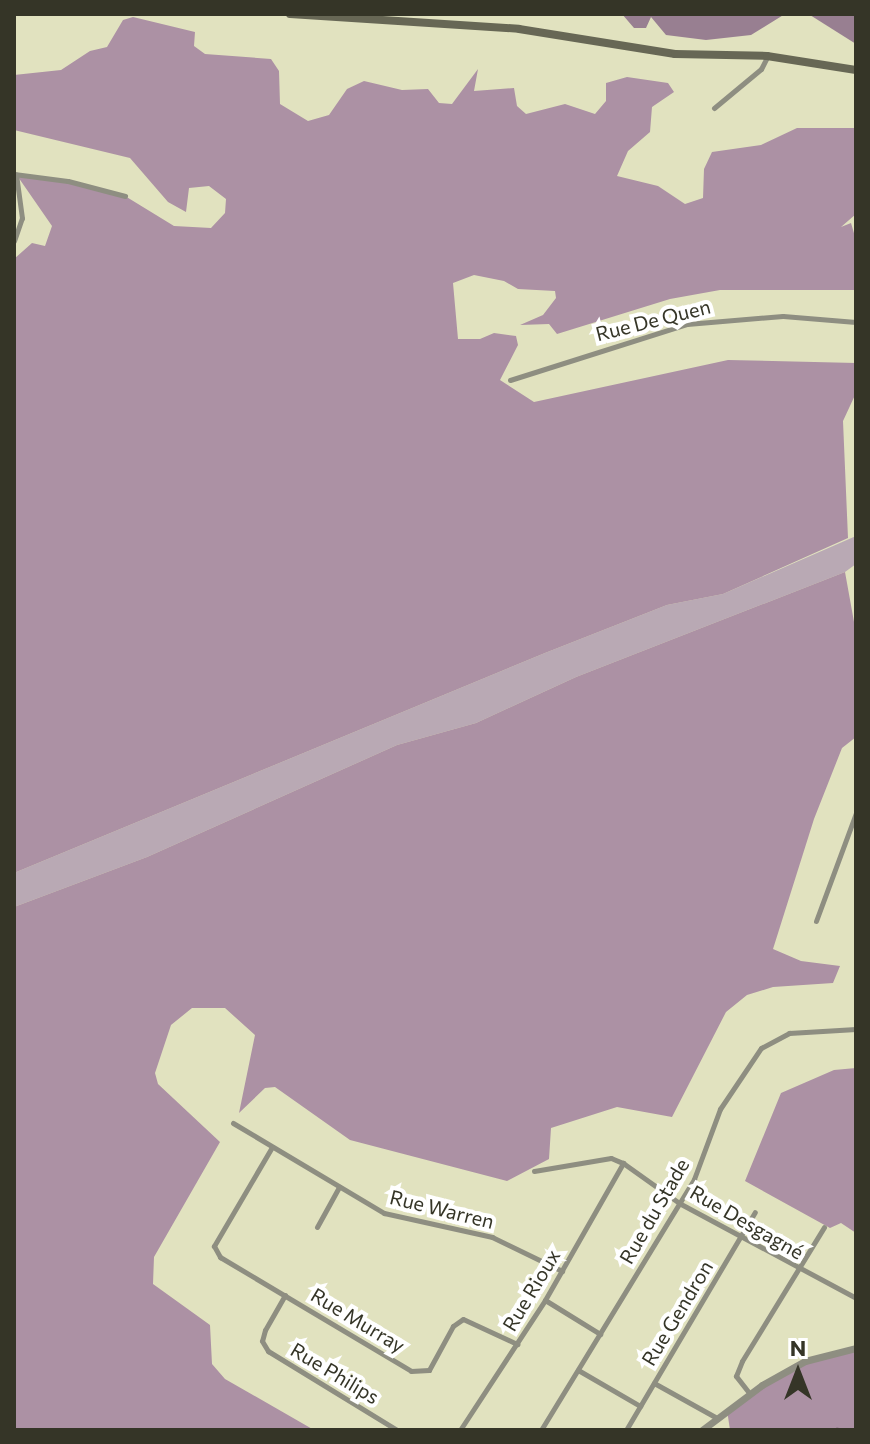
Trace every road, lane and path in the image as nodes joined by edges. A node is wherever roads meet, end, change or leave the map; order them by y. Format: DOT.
graph roads {
  1 [pos="290,14"];
  2 [pos="767,56"];
  3 [pos="856,70"];
  4 [pos="714,108"];
  5 [pos="15,174"];
  6 [pos="125,196"];
  7 [pos="14,241"];
  8 [pos="856,322"];
  9 [pos="510,380"];
  10 [pos="856,813"];
  11 [pos="816,921"];
  12 [pos="856,1029"];
  13 [pos="233,1123"];
  14 [pos="272,1147"];
  15 [pos="623,1163"];
  16 [pos="534,1171"];
  17 [pos="339,1187"];
  18 [pos="679,1203"];
  19 [pos="755,1212"];
  20 [pos="317,1227"];
  21 [pos="824,1227"];
  22 [pos="740,1237"];
  23 [pos="797,1270"];
  24 [pos="562,1271"];
  25 [pos="285,1295"];
  26 [pos="856,1298"];
  27 [pos="545,1300"];
  28 [pos="600,1334"];
  29 [pos="517,1344"];
  30 [pos="856,1348"];
  31 [pos="578,1370"];
  32 [pos="654,1383"];
  33 [pos="750,1394"];
  34 [pos="640,1406"];
  35 [pos="715,1417"];
  36 [pos="397,1430"];
  37 [pos="460,1430"];
  38 [pos="541,1430"];
  39 [pos="626,1430"];
  40 [pos="702,1430"];
  1 -- 2 [label="main road"];
  2 -- 3 [label="main road"];
  2 -- 4 [label="street"];
  5 -- 6 [label="street"];
  5 -- 7 [label="street"];
  8 -- 9 [label="street, Rue De Quen"];
  10 -- 11 [label="street"];
  12 -- 18 [label="street, Rue du Stade"];
  13 -- 14 [label="street, Rue Warren"];
  14 -- 17 [label="street, Rue Warren"];
  14 -- 25 [label="street, Rue Murray"];
  15 -- 16 [label="street"];
  15 -- 18 [label="street, Rue Desgagné"];
  15 -- 24 [label="street, Rue Rioux"];
  17 -- 20 [label="street"];
  17 -- 24 [label="street, Rue Warren"];
  18 -- 22 [label="street, Rue Desgagné"];
  18 -- 28 [label="street, Rue du Stade"];
  19 -- 22 [label="street, Rue Gendron"];
  21 -- 23 [label="street"];
  22 -- 23 [label="street, Rue Desgagné"];
  22 -- 32 [label="street, Rue Gendron"];
  23 -- 26 [label="street, Rue Desgagné"];
  23 -- 33 [label="street"];
  24 -- 27 [label="street, Rue Rioux"];
  25 -- 29 [label="street, Rue Murray"];
  25 -- 36 [label="street, Rue Philips"];
  27 -- 28 [label="street"];
  27 -- 29 [label="street, Rue Rioux"];
  28 -- 31 [label="street, Rue du Stade"];
  29 -- 37 [label="street, Rue Rioux"];
  30 -- 33 [label="street"];
  31 -- 34 [label="street"];
  31 -- 38 [label="street, Rue du Stade"];
  32 -- 34 [label="street, Rue Gendron"];
  32 -- 35 [label="street"];
  33 -- 35 [label="street"];
  34 -- 39 [label="street, Rue Gendron"];
  35 -- 40 [label="street"];
}
